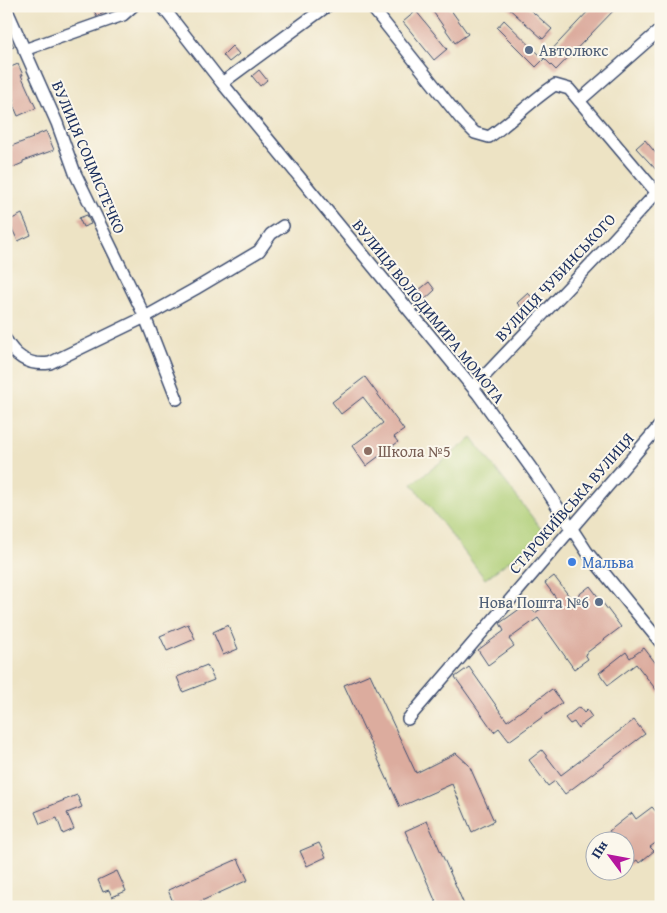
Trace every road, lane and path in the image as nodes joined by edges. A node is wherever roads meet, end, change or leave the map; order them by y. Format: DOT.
graph roads {
  1 [pos="133,6"];
  2 [pos="162,6"];
  3 [pos="327,6"];
  4 [pos="371,6"];
  5 [pos="6,8"];
  6 [pos="661,29"];
  7 [pos="24,50"];
  8 [pos="222,83"];
  9 [pos="579,101"];
  10 [pos="659,193"];
  11 [pos="282,226"];
  12 [pos="145,317"];
  13 [pos="6,340"];
  14 [pos="472,388"];
  15 [pos="177,399"];
  16 [pos="661,424"];
  17 [pos="571,527"];
  18 [pos="661,643"];
  19 [pos="408,719"];
  1 -- 7 [label="street"];
  2 -- 8 [label="street, ВУЛИЦЯ ВОЛОДИМИРА МОМОТА"];
  3 -- 8 [label="street"];
  4 -- 9 [label="street"];
  5 -- 7 [label="street, ВУЛИЦЯ СОЦМІСТЕЧКО"];
  6 -- 9 [label="street"];
  7 -- 12 [label="street, ВУЛИЦЯ СОЦМІСТЕЧКО"];
  8 -- 14 [label="street, ВУЛИЦЯ ВОЛОДИМИРА МОМОТА"];
  9 -- 10 [label="street"];
  10 -- 14 [label="street, ВУЛИЦЯ ЧУБИНСЬКОГО"];
  11 -- 12 [label="street"];
  12 -- 13 [label="street"];
  12 -- 15 [label="street, ВУЛИЦЯ СОЦМІСТЕЧКО"];
  14 -- 17 [label="street, ВУЛИЦЯ ВОЛОДИМИРА МОМОТА"];
  16 -- 17 [label="street, СТАРОКИЇВСЬКА ВУЛИЦЯ"];
  17 -- 18 [label="street, ВУЛИЦЯ ВОЛОДИМИРА МОМОТА"];
  17 -- 19 [label="street, СТАРОКИЇВСЬКА ВУЛИЦЯ"];
}
